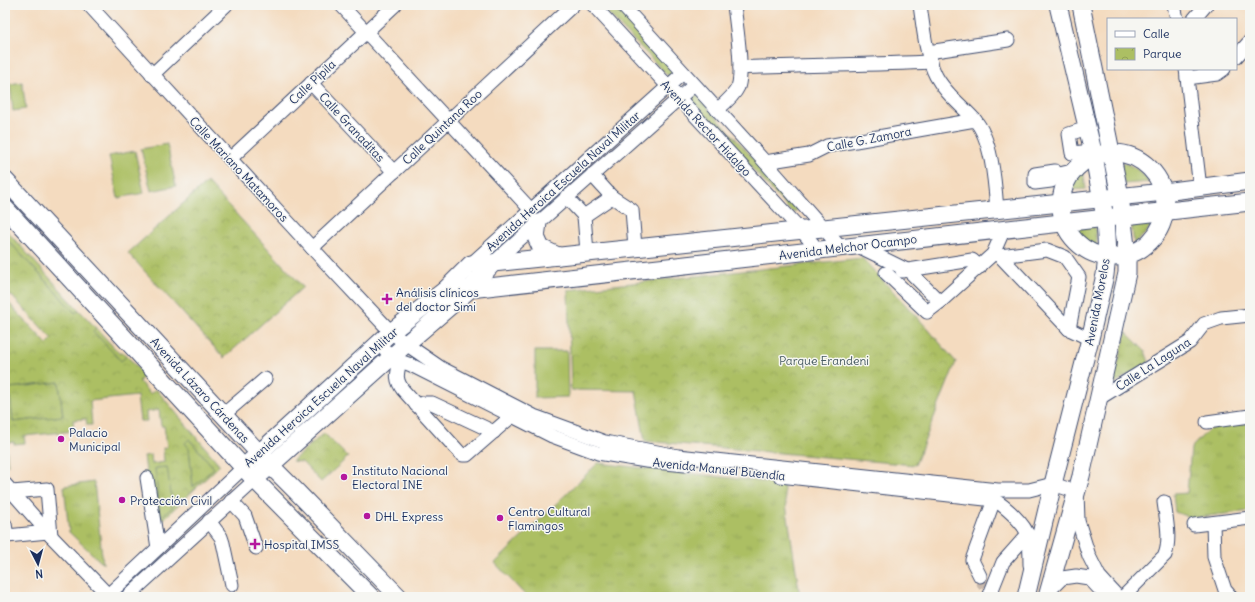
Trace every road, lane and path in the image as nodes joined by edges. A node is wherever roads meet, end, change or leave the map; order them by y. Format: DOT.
graph roads {
  1 [pos="89,5"];
  2 [pos="226,5"];
  3 [pos="341,5"];
  4 [pos="395,5"];
  5 [pos="573,5"];
  6 [pos="593,5"];
  7 [pos="622,5"];
  8 [pos="734,5"];
  9 [pos="920,5"];
  10 [pos="1058,5"];
  11 [pos="1081,5"];
  12 [pos="1174,5"];
  13 [pos="1206,5"];
  14 [pos="1177,18"];
  15 [pos="1195,18"];
  16 [pos="366,32"];
  17 [pos="1008,40"];
  18 [pos="1250,41"];
  19 [pos="1237,55"];
  20 [pos="930,57"];
  21 [pos="740,68"];
  22 [pos="1223,70"];
  23 [pos="683,73"];
  24 [pos="1186,74"];
  25 [pos="152,75"];
  26 [pos="311,83"];
  27 [pos="694,85"];
  28 [pos="668,87"];
  29 [pos="679,99"];
  30 [pos="717,110"];
  31 [pos="975,120"];
  32 [pos="448,121"];
  33 [pos="1111,152"];
  34 [pos="1093,154"];
  35 [pos="230,159"];
  36 [pos="765,162"];
  37 [pos="394,172"];
  38 [pos="1072,172"];
  39 [pos="592,175"];
  40 [pos="1035,178"];
  41 [pos="5,180"];
  42 [pos="1250,181"];
  43 [pos="1200,188"];
  44 [pos="1164,192"];
  45 [pos="1120,196"];
  46 [pos="566,197"];
  47 [pos="612,197"];
  48 [pos="1102,198"];
  49 [pos="1250,202"];
  50 [pos="1060,203"];
  51 [pos="5,208"];
  52 [pos="997,210"];
  53 [pos="1165,211"];
  54 [pos="534,216"];
  55 [pos="584,216"];
  56 [pos="1123,216"];
  57 [pos="1105,218"];
  58 [pos="1064,223"];
  59 [pos="823,227"];
  60 [pos="800,229"];
  61 [pos="1004,229"];
  62 [pos="858,246"];
  63 [pos="635,247"];
  64 [pos="840,247"];
  65 [pos="312,248"];
  66 [pos="819,251"];
  67 [pos="587,252"];
  68 [pos="996,255"];
  69 [pos="1127,255"];
  70 [pos="558,256"];
  71 [pos="1107,256"];
  72 [pos="493,263"];
  73 [pos="471,264"];
  74 [pos="980,267"];
  75 [pos="909,271"];
  76 [pos="470,289"];
  77 [pos="445,290"];
  78 [pos="940,302"];
  79 [pos="1250,315"];
  80 [pos="1069,329"];
  81 [pos="391,332"];
  82 [pos="1090,340"];
  83 [pos="378,344"];
  84 [pos="406,344"];
  85 [pos="396,359"];
  86 [pos="265,379"];
  87 [pos="1098,399"];
  88 [pos="416,405"];
  89 [pos="223,415"];
  90 [pos="512,416"];
  91 [pos="1250,416"];
  92 [pos="1207,422"];
  93 [pos="494,432"];
  94 [pos="259,453"];
  95 [pos="271,466"];
  96 [pos="243,468"];
  97 [pos="147,478"];
  98 [pos="255,480"];
  99 [pos="1053,484"];
  100 [pos="9,488"];
  101 [pos="1077,492"];
  102 [pos="994,500"];
  103 [pos="231,501"];
  104 [pos="1164,502"];
  105 [pos="1250,518"];
  106 [pos="210,521"];
  107 [pos="1213,522"];
  108 [pos="5,524"];
  109 [pos="1194,525"];
  110 [pos="49,534"];
  111 [pos="1028,534"];
  112 [pos="158,548"];
  113 [pos="256,548"];
  114 [pos="1031,576"];
  115 [pos="232,585"];
  116 [pos="986,589"];
  117 [pos="130,595"];
  118 [pos="1047,595"];
  119 [pos="108,596"];
  120 [pos="371,597"];
  121 [pos="399,597"];
  122 [pos="1026,597"];
  123 [pos="1107,597"];
  124 [pos="1118,597"];
  125 [pos="1123,597"];
  126 [pos="1231,597"];
  1 -- 25 [label="street, Calle Mariano Matamoros"];
  2 -- 25 [label="street"];
  3 -- 16 [label="street"];
  4 -- 16 [label="street, Calle Pípila"];
  5 -- 32 [label="street, Calle Quintana Roo"];
  6 -- 28 [label="street, Avenida Rector Hidalgo"];
  7 -- 23 [label="street, Avenida Rector Hidalgo"];
  8 -- 21 [label="street"];
  9 -- 20 [label="street"];
  10 -- 34 [label="main road, Avenida Morelos"];
  11 -- 33 [label="main road, Avenida Morelos"];
  12 -- 14 [label="street"];
  13 -- 15 [label="street"];
  16 -- 26 [label="street, Calle Pípila"];
  16 -- 32 [label="street"];
  17 -- 20 [label="street"];
  18 -- 19 [label="street"];
  20 -- 21 [label="street"];
  20 -- 31 [label="street"];
  21 -- 30 [label="street"];
  22 -- 24 [label="street"];
  23 -- 27 [label="street, Avenida Rector Hidalgo"];
  23 -- 28 [label="street, Avenida Heroica Escuela Naval Militar"];
  24 -- 43 [label="street"];
  25 -- 35 [label="street, Calle Mariano Matamoros"];
  26 -- 35 [label="street, Calle Pípila"];
  26 -- 37 [label="street, Calle Granaditas"];
  27 -- 29 [label="street, Avenida Heroica Escuela Naval Militar"];
  27 -- 30 [label="street, Avenida Rector Hidalgo"];
  28 -- 29 [label="street, Avenida Rector Hidalgo"];
  28 -- 54 [label="street, Avenida Heroica Escuela Naval Militar"];
  29 -- 39 [label="street, Avenida Heroica Escuela Naval Militar"];
  29 -- 60 [label="street, Avenida Rector Hidalgo"];
  30 -- 36 [label="street, Avenida Rector Hidalgo"];
  31 -- 36 [label="street, Calle G. Zamora"];
  31 -- 52 [label="street"];
  32 -- 37 [label="street, Calle Quintana Roo"];
  32 -- 54 [label="street"];
  33 -- 34 [label="main road"];
  33 -- 44 [label="main road"];
  33 -- 45 [label="main road, Avenida Morelos"];
  34 -- 38 [label="main road"];
  34 -- 48 [label="main road, Avenida Morelos"];
  35 -- 65 [label="street, Calle Mariano Matamoros"];
  36 -- 59 [label="street, Avenida Rector Hidalgo"];
  37 -- 65 [label="street, Calle Quintana Roo"];
  38 -- 40 [label="street"];
  38 -- 50 [label="main road"];
  39 -- 46 [label="street, Avenida Heroica Escuela Naval Militar"];
  39 -- 47 [label="street"];
  41 -- 89 [label="main road, Avenida Lázaro Cárdenas"];
  42 -- 43 [label="main road, Avenida Melchor Ocampo"];
  43 -- 44 [label="main road, Avenida Melchor Ocampo"];
  44 -- 45 [label="main road, Avenida Melchor Ocampo"];
  44 -- 53 [label="main road"];
  45 -- 48 [label="main road, Avenida Melchor Ocampo"];
  45 -- 56 [label="main road, Avenida Morelos"];
  46 -- 54 [label="street, Avenida Heroica Escuela Naval Militar"];
  46 -- 55 [label="street"];
  47 -- 55 [label="street"];
  47 -- 63 [label="street"];
  48 -- 50 [label="main road, Avenida Melchor Ocampo"];
  48 -- 57 [label="main road, Avenida Morelos"];
  49 -- 53 [label="main road, Avenida Melchor Ocampo"];
  50 -- 52 [label="main road, Avenida Melchor Ocampo"];
  50 -- 58 [label="main road"];
  51 -- 96 [label="main road, Avenida Lázaro Cárdenas"];
  52 -- 59 [label="main road, Avenida Melchor Ocampo"];
  53 -- 56 [label="main road, Avenida Melchor Ocampo"];
  53 -- 69 [label="main road"];
  54 -- 70 [label="main road"];
  54 -- 72 [label="street, Avenida Heroica Escuela Naval Militar"];
  54 -- 73 [label="street, Avenida Heroica Escuela Naval Militar"];
  55 -- 67 [label="street"];
  56 -- 57 [label="main road, Avenida Melchor Ocampo"];
  56 -- 69 [label="main road, Avenida Morelos"];
  57 -- 58 [label="main road, Avenida Melchor Ocampo"];
  57 -- 71 [label="main road, Avenida Morelos"];
  58 -- 61 [label="main road, Avenida Melchor Ocampo"];
  58 -- 71 [label="main road"];
  59 -- 60 [label="main road, Avenida Melchor Ocampo"];
  59 -- 64 [label="street, Avenida Rector Hidalgo"];
  60 -- 63 [label="main road, Avenida Melchor Ocampo"];
  60 -- 66 [label="street, Avenida Rector Hidalgo"];
  61 -- 62 [label="main road, Avenida Melchor Ocampo"];
  61 -- 68 [label="street"];
  62 -- 64 [label="main road, Avenida Melchor Ocampo"];
  62 -- 75 [label="street"];
  63 -- 67 [label="main road, Avenida Melchor Ocampo"];
  64 -- 66 [label="main road, Avenida Melchor Ocampo"];
  65 -- 81 [label="street, Calle Mariano Matamoros"];
  66 -- 76 [label="main road, Avenida Melchor Ocampo"];
  67 -- 70 [label="main road, Avenida Melchor Ocampo"];
  68 -- 74 [label="street"];
  68 -- 80 [label="street"];
  68 -- 80 [label="street"];
  69 -- 71 [label="main road"];
  69 -- 87 [label="main road, Avenida Morelos"];
  70 -- 72 [label="main road, Avenida Melchor Ocampo"];
  71 -- 82 [label="main road, Avenida Morelos"];
  72 -- 73 [label="main road, Avenida Melchor Ocampo"];
  72 -- 76 [label="main road, Avenida Heroica Escuela Naval Militar"];
  73 -- 77 [label="main road, Avenida Heroica Escuela Naval Militar"];
  74 -- 75 [label="street"];
  74 -- 78 [label="street"];
  75 -- 78 [label="street"];
  75 -- 78 [label="street"];
  76 -- 77 [label="main road, Avenida Melchor Ocampo"];
  76 -- 84 [label="main road, Avenida Heroica Escuela Naval Militar"];
  77 -- 81 [label="main road, Avenida Heroica Escuela Naval Militar"];
  79 -- 87 [label="street, Calle La Laguna"];
  80 -- 82 [label="street"];
  81 -- 83 [label="main road, Avenida Heroica Escuela Naval Militar"];
  81 -- 84 [label="street, Avenida Manuel Buendía"];
  82 -- 99 [label="main road, Avenida Morelos"];
  83 -- 85 [label="street, Avenida Manuel Buendía"];
  83 -- 94 [label="main road, Avenida Heroica Escuela Naval Militar"];
  84 -- 85 [label="main road, Avenida Heroica Escuela Naval Militar"];
  84 -- 99 [label="street, Avenida Manuel Buendía"];
  85 -- 88 [label="street"];
  85 -- 90 [label="street, Avenida Manuel Buendía"];
  85 -- 95 [label="main road, Avenida Heroica Escuela Naval Militar"];
  86 -- 89 [label="street"];
  87 -- 101 [label="main road, Avenida Morelos"];
  88 -- 93 [label="street"];
  88 -- 93 [label="street"];
  89 -- 94 [label="main road, Avenida Lázaro Cárdenas"];
  90 -- 93 [label="street"];
  90 -- 102 [label="street, Avenida Manuel Buendía"];
  91 -- 92 [label="street"];
  94 -- 95 [label="main road, Avenida Lázaro Cárdenas"];
  94 -- 96 [label="main road, Avenida Heroica Escuela Naval Militar"];
  95 -- 98 [label="main road, Avenida Heroica Escuela Naval Militar"];
  95 -- 121 [label="main road, Avenida Lázaro Cárdenas"];
  96 -- 98 [label="main road, Avenida Lázaro Cárdenas"];
  96 -- 112 [label="street, Avenida Heroica Escuela Naval Militar"];
  97 -- 112 [label="street"];
  98 -- 103 [label="street, Avenida Heroica Escuela Naval Militar"];
  98 -- 120 [label="main road, Avenida Lázaro Cárdenas"];
  99 -- 101 [label="street"];
  99 -- 114 [label="main road, Avenida Morelos"];
  100 -- 110 [label="street"];
  100 -- 110 [label="street"];
  101 -- 118 [label="main road, Avenida Morelos"];
  101 -- 124 [label="street"];
  102 -- 111 [label="street"];
  102 -- 116 [label="street"];
  103 -- 106 [label="street, Avenida Heroica Escuela Naval Militar"];
  103 -- 113 [label="street"];
  104 -- 125 [label="street"];
  105 -- 107 [label="street"];
  106 -- 115 [label="street"];
  106 -- 117 [label="street, Avenida Heroica Escuela Naval Militar"];
  107 -- 109 [label="street"];
  107 -- 126 [label="street"];
  108 -- 110 [label="street"];
  110 -- 119 [label="street"];
  111 -- 114 [label="street"];
  111 -- 116 [label="street"];
  112 -- 119 [label="street, Avenida Heroica Escuela Naval Militar"];
  114 -- 122 [label="main road, Avenida Morelos"];
  118 -- 123 [label="street"];
}
